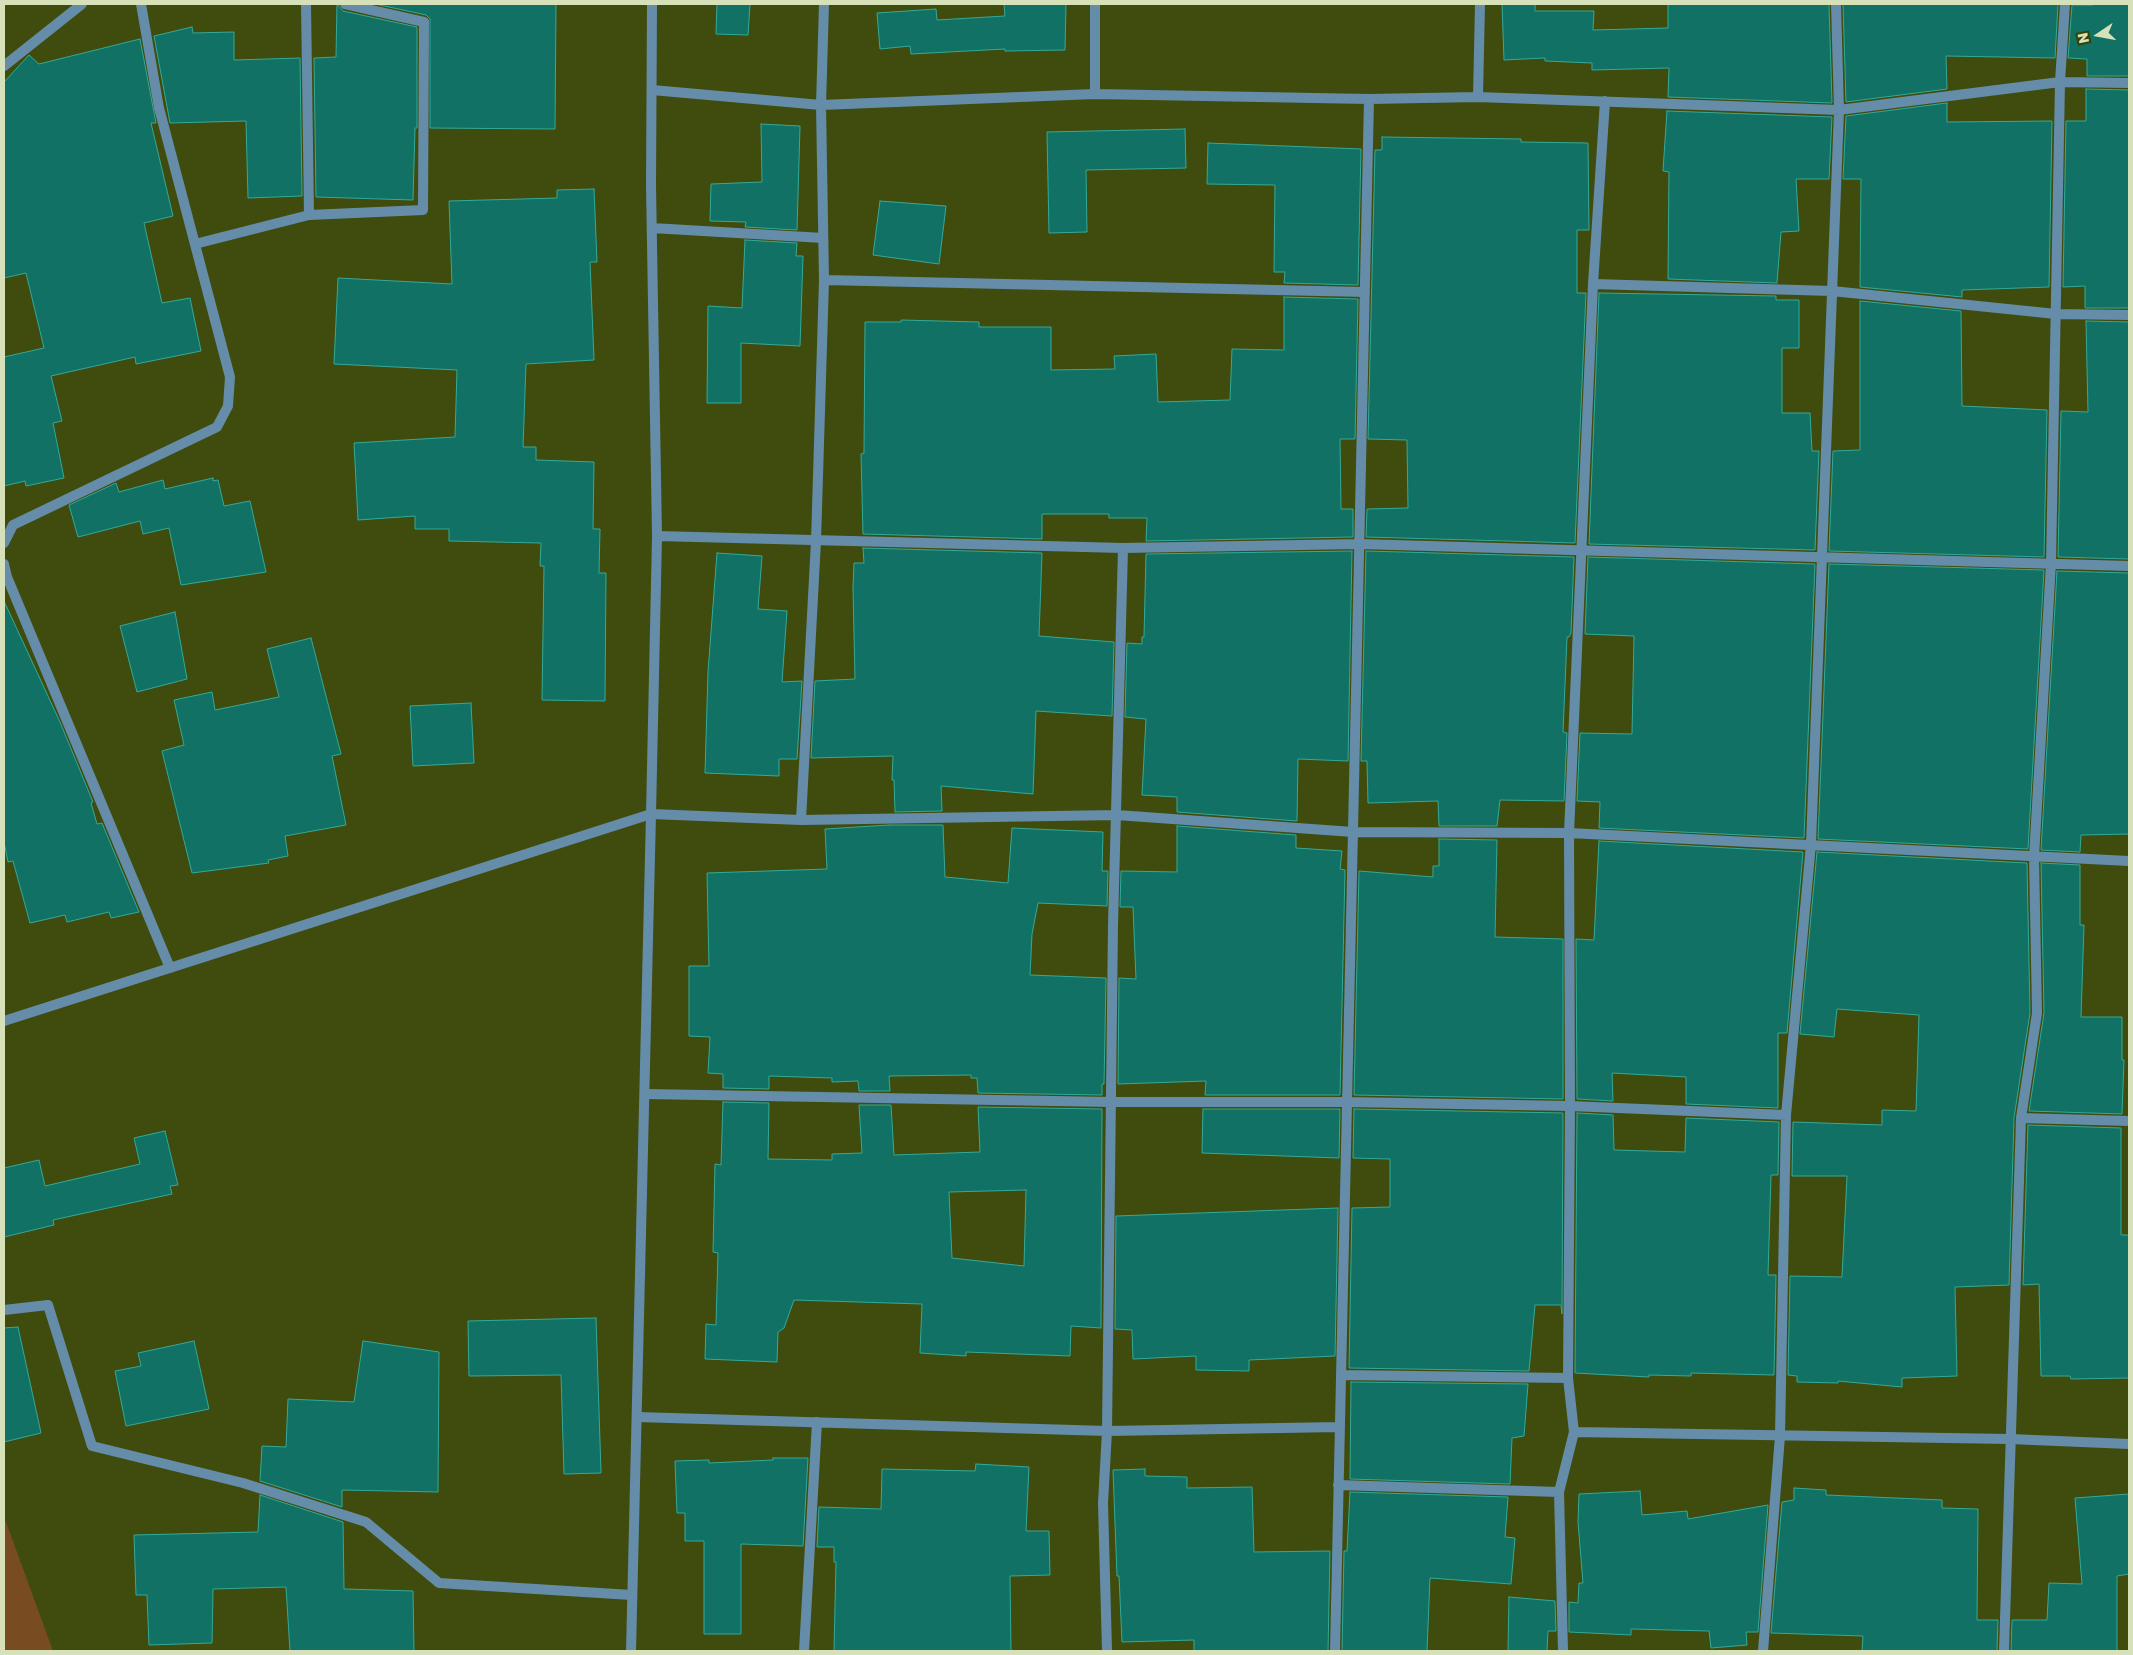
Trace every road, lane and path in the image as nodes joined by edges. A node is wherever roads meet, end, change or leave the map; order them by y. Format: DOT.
graph roads {
  1 [pos="82,4"];
  2 [pos="141,4"];
  3 [pos="306,4"];
  4 [pos="345,4"];
  5 [pos="652,4"];
  6 [pos="824,4"];
  7 [pos="1095,4"];
  8 [pos="1480,4"];
  9 [pos="1836,4"];
  10 [pos="2065,4"];
  11 [pos="4,66"];
  12 [pos="2060,82"];
  13 [pos="2129,83"];
  14 [pos="652,90"];
  15 [pos="1095,94"];
  16 [pos="1478,96"];
  17 [pos="1369,99"];
  18 [pos="1605,101"];
  19 [pos="821,105"];
  20 [pos="1838,110"];
  21 [pos="309,216"];
  22 [pos="652,228"];
  23 [pos="823,238"];
  24 [pos="195,244"];
  25 [pos="824,280"];
  26 [pos="1593,284"];
  27 [pos="1832,291"];
  28 [pos="1365,292"];
  29 [pos="2056,314"];
  30 [pos="2129,314"];
  31 [pos="656,536"];
  32 [pos="816,541"];
  33 [pos="4,543"];
  34 [pos="1359,544"];
  35 [pos="1123,548"];
  36 [pos="1583,550"];
  37 [pos="1823,557"];
  38 [pos="2051,563"];
  39 [pos="4,564"];
  40 [pos="2129,566"];
  41 [pos="652,814"];
  42 [pos="1117,814"];
  43 [pos="800,820"];
  44 [pos="1353,832"];
  45 [pos="1569,833"];
  46 [pos="1811,844"];
  47 [pos="2034,857"];
  48 [pos="2129,861"];
  49 [pos="170,968"];
  50 [pos="4,1020"];
  51 [pos="645,1094"];
  52 [pos="1112,1102"];
  53 [pos="1347,1102"];
  54 [pos="1570,1106"];
  55 [pos="1786,1115"];
  56 [pos="2022,1118"];
  57 [pos="2129,1121"];
  58 [pos="4,1310"];
  59 [pos="1341,1375"];
  60 [pos="1568,1378"];
  61 [pos="637,1417"];
  62 [pos="817,1422"];
  63 [pos="1339,1427"];
  64 [pos="1107,1431"];
  65 [pos="1574,1432"];
  66 [pos="1780,1436"];
  67 [pos="2010,1439"];
  68 [pos="2129,1444"];
  69 [pos="1338,1484"];
  70 [pos="1559,1492"];
  71 [pos="632,1595"];
  72 [pos="631,1651"];
  73 [pos="804,1651"];
  74 [pos="1107,1651"];
  75 [pos="1334,1651"];
  76 [pos="1563,1651"];
  77 [pos="1763,1651"];
  78 [pos="2004,1651"];
  1 -- 11 [label="street"];
  2 -- 24 [label="street"];
  3 -- 21 [label="street"];
  4 -- 21 [label="street"];
  5 -- 14 [label="street"];
  6 -- 19 [label="street"];
  7 -- 15 [label="street"];
  8 -- 16 [label="street"];
  9 -- 20 [label="street"];
  10 -- 12 [label="street"];
  12 -- 13 [label="street"];
  12 -- 20 [label="street"];
  12 -- 29 [label="street"];
  14 -- 19 [label="street"];
  14 -- 22 [label="street"];
  15 -- 17 [label="street"];
  15 -- 19 [label="street"];
  16 -- 17 [label="street"];
  16 -- 18 [label="street"];
  17 -- 28 [label="street"];
  18 -- 20 [label="street"];
  18 -- 26 [label="street"];
  19 -- 23 [label="street"];
  20 -- 27 [label="street"];
  21 -- 24 [label="street"];
  22 -- 23 [label="street"];
  22 -- 31 [label="street"];
  23 -- 25 [label="street"];
  24 -- 33 [label="street"];
  25 -- 28 [label="street"];
  25 -- 32 [label="street"];
  26 -- 27 [label="street"];
  26 -- 36 [label="street"];
  27 -- 29 [label="street"];
  27 -- 37 [label="street"];
  28 -- 34 [label="street"];
  29 -- 30 [label="street"];
  29 -- 38 [label="street"];
  31 -- 32 [label="street"];
  31 -- 41 [label="street"];
  32 -- 35 [label="street"];
  32 -- 43 [label="street"];
  34 -- 35 [label="street"];
  34 -- 36 [label="street"];
  34 -- 44 [label="street"];
  35 -- 42 [label="street"];
  36 -- 37 [label="street"];
  36 -- 45 [label="street"];
  37 -- 38 [label="street"];
  37 -- 46 [label="street"];
  38 -- 40 [label="street"];
  38 -- 47 [label="street"];
  39 -- 49 [label="street"];
  41 -- 43 [label="street"];
  41 -- 49 [label="street"];
  41 -- 51 [label="street"];
  42 -- 43 [label="street"];
  42 -- 44 [label="street"];
  42 -- 52 [label="street"];
  44 -- 45 [label="street"];
  44 -- 53 [label="street"];
  45 -- 46 [label="street"];
  45 -- 54 [label="street"];
  46 -- 47 [label="street"];
  46 -- 55 [label="street"];
  47 -- 48 [label="street"];
  47 -- 56 [label="street"];
  49 -- 50 [label="street"];
  51 -- 52 [label="street"];
  51 -- 61 [label="street"];
  52 -- 53 [label="street"];
  52 -- 64 [label="street"];
  53 -- 54 [label="street"];
  53 -- 59 [label="street"];
  54 -- 55 [label="street"];
  54 -- 60 [label="street"];
  55 -- 66 [label="street"];
  56 -- 57 [label="street"];
  56 -- 67 [label="street"];
  58 -- 71 [label="street"];
  59 -- 60 [label="street"];
  59 -- 63 [label="street"];
  60 -- 65 [label="street"];
  61 -- 62 [label="street"];
  61 -- 71 [label="street"];
  62 -- 64 [label="street"];
  62 -- 73 [label="street"];
  63 -- 64 [label="street"];
  63 -- 69 [label="street"];
  64 -- 74 [label="street"];
  65 -- 66 [label="street"];
  65 -- 70 [label="street"];
  66 -- 67 [label="street"];
  66 -- 77 [label="street"];
  67 -- 68 [label="street"];
  67 -- 78 [label="street"];
  69 -- 70 [label="street"];
  69 -- 75 [label="street"];
  70 -- 76 [label="street"];
  71 -- 72 [label="street"];
}
